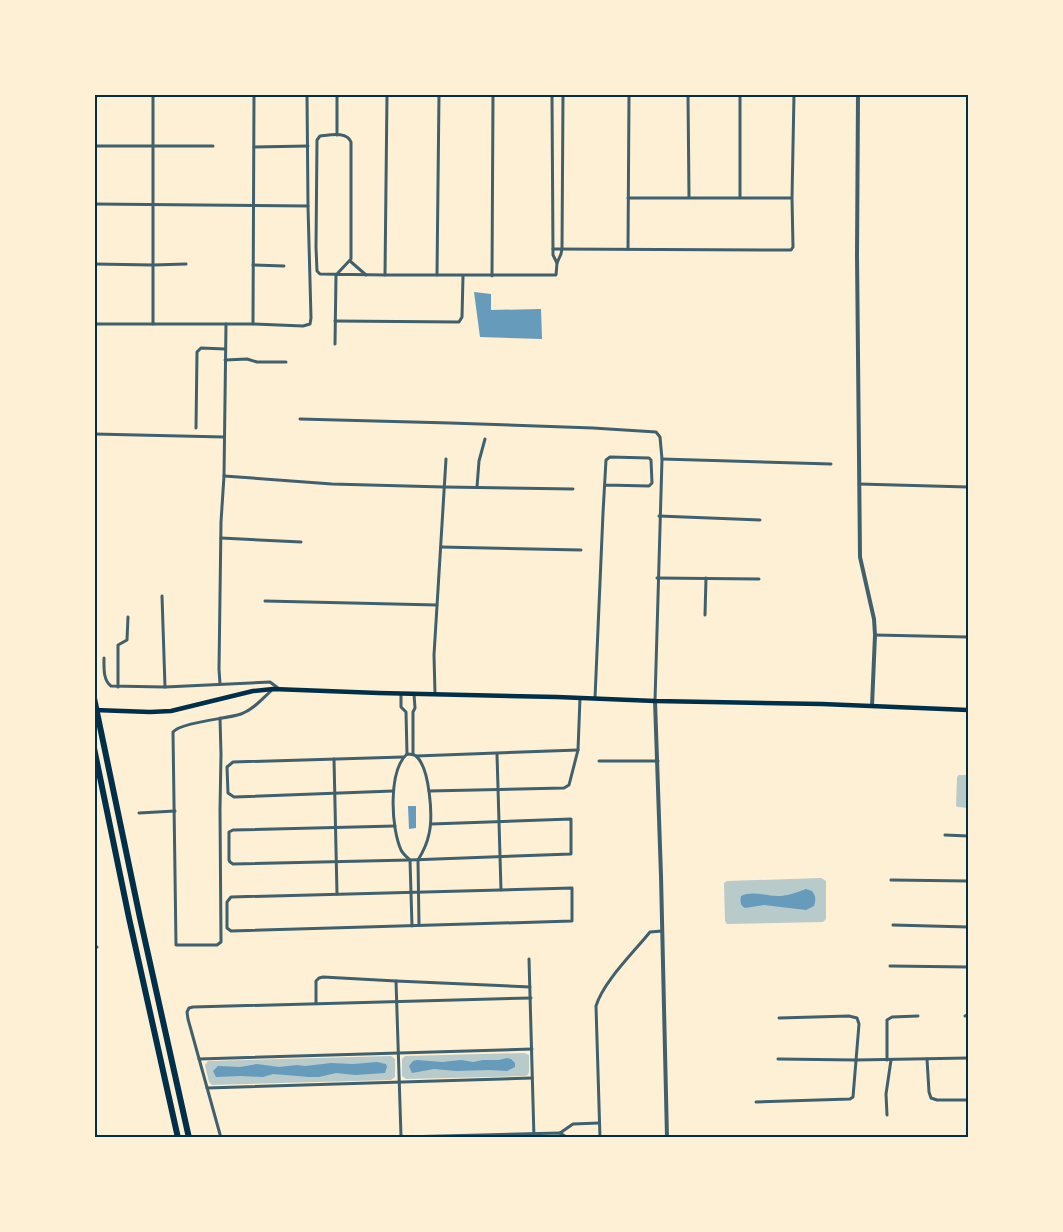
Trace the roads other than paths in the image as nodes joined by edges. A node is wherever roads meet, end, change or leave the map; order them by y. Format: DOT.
graph roads {
  1 [pos="153,94"];
  2 [pos="254,94"];
  3 [pos="307,94"];
  4 [pos="337,94"];
  5 [pos="387,94"];
  6 [pos="439,94"];
  7 [pos="493,94"];
  8 [pos="552,94"];
  9 [pos="563,94"];
  10 [pos="629,94"];
  11 [pos="688,94"];
  12 [pos="740,94"];
  13 [pos="794,94"];
  14 [pos="858,94"];
  15 [pos="337,135"];
  16 [pos="94,146"];
  17 [pos="153,146"];
  18 [pos="213,146"];
  19 [pos="308,146"];
  20 [pos="254,147"];
  21 [pos="688,197"];
  22 [pos="740,197"];
  23 [pos="628,198"];
  24 [pos="792,198"];
  25 [pos="94,204"];
  26 [pos="153,205"];
  27 [pos="253,205"];
  28 [pos="308,206"];
  29 [pos="553,249"];
  30 [pos="562,249"];
  31 [pos="628,249"];
  32 [pos="350,261"];
  33 [pos="557,263"];
  34 [pos="94,264"];
  35 [pos="186,264"];
  36 [pos="153,265"];
  37 [pos="253,265"];
  38 [pos="284,266"];
  39 [pos="336,275"];
  40 [pos="366,275"];
  41 [pos="385,275"];
  42 [pos="437,275"];
  43 [pos="463,276"];
  44 [pos="492,276"];
  45 [pos="335,321"];
  46 [pos="94,324"];
  47 [pos="153,324"];
  48 [pos="226,324"];
  49 [pos="253,324"];
  50 [pos="335,344"];
  51 [pos="225,349"];
  52 [pos="225,360"];
  53 [pos="286,362"];
  54 [pos="300,419"];
  55 [pos="196,428"];
  56 [pos="94,434"];
  57 [pos="224,437"];
  58 [pos="485,439"];
  59 [pos="446,459"];
  60 [pos="662,459"];
  61 [pos="831,464"];
  62 [pos="224,476"];
  63 [pos="859,484"];
  64 [pos="605,485"];
  65 [pos="477,487"];
  66 [pos="444,488"];
  67 [pos="969,488"];
  68 [pos="573,489"];
  69 [pos="659,516"];
  70 [pos="760,520"];
  71 [pos="221,538"];
  72 [pos="301,542"];
  73 [pos="441,547"];
  74 [pos="581,550"];
  75 [pos="657,578"];
  76 [pos="706,578"];
  77 [pos="759,579"];
  78 [pos="162,596"];
  79 [pos="265,601"];
  80 [pos="437,605"];
  81 [pos="705,615"];
  82 [pos="128,617"];
  83 [pos="875,635"];
  84 [pos="969,637"];
  85 [pos="104,658"];
  86 [pos="220,684"];
  87 [pos="118,687"];
  88 [pos="165,687"];
  89 [pos="273,689"];
  90 [pos="280,689"];
  91 [pos="401,694"];
  92 [pos="414,694"];
  93 [pos="435,694"];
  94 [pos="94,698"];
  95 [pos="580,698"];
  96 [pos="595,698"];
  97 [pos="655,701"];
  98 [pos="872,706"];
  99 [pos="94,710"];
  100 [pos="969,710"];
  101 [pos="405,712"];
  102 [pos="413,712"];
  103 [pos="220,718"];
  104 [pos="94,748"];
  105 [pos="578,750"];
  106 [pos="497,754"];
  107 [pos="415,755"];
  108 [pos="405,756"];
  109 [pos="334,759"];
  110 [pos="599,761"];
  111 [pos="658,761"];
  112 [pos="498,790"];
  113 [pos="393,791"];
  114 [pos="429,791"];
  115 [pos="335,793"];
  116 [pos="175,811"];
  117 [pos="139,813"];
  118 [pos="499,822"];
  119 [pos="431,824"];
  120 [pos="394,826"];
  121 [pos="335,827"];
  122 [pos="945,835"];
  123 [pos="969,836"];
  124 [pos="500,856"];
  125 [pos="410,860"];
  126 [pos="418,860"];
  127 [pos="336,861"];
  128 [pos="891,880"];
  129 [pos="969,881"];
  130 [pos="501,890"];
  131 [pos="411,892"];
  132 [pos="418,892"];
  133 [pos="337,894"];
  134 [pos="893,925"];
  135 [pos="412,926"];
  136 [pos="419,926"];
  137 [pos="969,927"];
  138 [pos="662,931"];
  139 [pos="530,959"];
  140 [pos="891,966"];
  141 [pos="969,967"];
  142 [pos="396,981"];
  143 [pos="530,987"];
  144 [pos="531,998"];
  145 [pos="397,1001"];
  146 [pos="316,1004"];
  147 [pos="918,1016"];
  148 [pos="779,1018"];
  149 [pos="532,1049"];
  150 [pos="398,1053"];
  151 [pos="969,1058"];
  152 [pos="199,1059"];
  153 [pos="778,1059"];
  154 [pos="927,1059"];
  155 [pos="856,1060"];
  156 [pos="887,1060"];
  157 [pos="532,1078"];
  158 [pos="399,1083"];
  159 [pos="207,1088"];
  160 [pos="969,1100"];
  161 [pos="756,1102"];
  162 [pos="887,1115"];
  163 [pos="599,1123"];
  164 [pos="560,1133"];
  165 [pos="534,1136"];
  166 [pos="178,1137"];
  167 [pos="189,1137"];
  168 [pos="221,1137"];
  169 [pos="363,1137"];
  170 [pos="401,1137"];
  171 [pos="568,1137"];
  172 [pos="600,1137"];
  173 [pos="667,1137"];
  1 -- 17 [label="street"];
  2 -- 20 [label="street"];
  3 -- 19 [label="street"];
  4 -- 15 [label="street"];
  5 -- 41 [label="street"];
  6 -- 42 [label="street"];
  7 -- 44 [label="street"];
  8 -- 29 [label="street"];
  9 -- 30 [label="street"];
  10 -- 23 [label="street"];
  11 -- 21 [label="street"];
  12 -- 22 [label="street"];
  13 -- 24 [label="street"];
  14 -- 63 [label="street"];
  15 -- 32 [label="street"];
  15 -- 39 [label="street"];
  16 -- 17 [label="street"];
  17 -- 18 [label="street"];
  17 -- 26 [label="street"];
  19 -- 20 [label="street"];
  19 -- 28 [label="street"];
  20 -- 27 [label="street"];
  21 -- 22 [label="street"];
  21 -- 23 [label="street"];
  22 -- 24 [label="street"];
  23 -- 31 [label="street"];
  24 -- 31 [label="street"];
  25 -- 26 [label="street"];
  26 -- 27 [label="street"];
  26 -- 36 [label="street"];
  27 -- 28 [label="street"];
  27 -- 37 [label="street"];
  28 -- 49 [label="street"];
  29 -- 30 [label="street"];
  29 -- 33 [label="street"];
  30 -- 31 [label="street"];
  30 -- 33 [label="street"];
  32 -- 39 [label="street"];
  32 -- 40 [label="street"];
  33 -- 44 [label="street"];
  34 -- 36 [label="street"];
  35 -- 36 [label="street"];
  36 -- 47 [label="street"];
  37 -- 38 [label="street"];
  37 -- 49 [label="street"];
  39 -- 40 [label="street"];
  39 -- 45 [label="street"];
  40 -- 41 [label="street"];
  41 -- 42 [label="street"];
  42 -- 43 [label="street"];
  43 -- 44 [label="street"];
  43 -- 45 [label="street"];
  45 -- 50 [label="street"];
  46 -- 47 [label="street"];
  47 -- 48 [label="street"];
  48 -- 49 [label="street"];
  48 -- 51 [label="street"];
  51 -- 52 [label="street"];
  51 -- 55 [label="street"];
  52 -- 53 [label="street"];
  52 -- 57 [label="street"];
  54 -- 60 [label="street"];
  56 -- 57 [label="street"];
  57 -- 62 [label="street"];
  58 -- 65 [label="street"];
  59 -- 66 [label="street"];
  60 -- 61 [label="street"];
  60 -- 69 [label="street"];
  62 -- 66 [label="street"];
  62 -- 71 [label="street"];
  63 -- 67 [label="street"];
  63 -- 83 [label="street"];
  64 -- 64 [label="street"];
  64 -- 96 [label="street"];
  65 -- 66 [label="street"];
  65 -- 68 [label="street"];
  66 -- 73 [label="street"];
  69 -- 70 [label="street"];
  69 -- 75 [label="street"];
  71 -- 72 [label="street"];
  71 -- 86 [label="street"];
  73 -- 74 [label="street"];
  73 -- 80 [label="street"];
  75 -- 76 [label="street"];
  75 -- 97 [label="street"];
  76 -- 77 [label="street"];
  76 -- 81 [label="street"];
  78 -- 88 [label="street"];
  79 -- 80 [label="street"];
  80 -- 93 [label="street"];
  82 -- 87 [label="street"];
  83 -- 84 [label="street"];
  83 -- 98 [label="street"];
  85 -- 87 [label="street"];
  86 -- 88 [label="street"];
  86 -- 90 [label="street"];
  87 -- 88 [label="street"];
  89 -- 90 [label="main road"];
  89 -- 99 [label="main road"];
  89 -- 103 [label="street"];
  90 -- 91 [label="main road"];
  91 -- 92 [label="main road"];
  91 -- 101 [label="street"];
  92 -- 93 [label="main road"];
  92 -- 102 [label="street"];
  93 -- 95 [label="main road"];
  94 -- 167 [label="highway"];
  95 -- 96 [label="main road"];
  95 -- 105 [label="street"];
  96 -- 97 [label="main road"];
  97 -- 98 [label="main road"];
  97 -- 111 [label="street"];
  98 -- 100 [label="main road"];
  101 -- 102 [label="street"];
  101 -- 108 [label="street"];
  102 -- 107 [label="street"];
  103 -- 116 [label="street"];
  103 -- 116 [label="street"];
  104 -- 166 [label="highway"];
  105 -- 106 [label="street"];
  105 -- 112 [label="street"];
  106 -- 107 [label="street"];
  106 -- 112 [label="street"];
  107 -- 108 [label="street"];
  107 -- 114 [label="street"];
  108 -- 109 [label="street"];
  108 -- 113 [label="street"];
  109 -- 115 [label="street"];
  109 -- 115 [label="street"];
  110 -- 111 [label="street"];
  111 -- 138 [label="street"];
  112 -- 114 [label="street"];
  112 -- 118 [label="street"];
  113 -- 115 [label="street"];
  113 -- 120 [label="street"];
  114 -- 119 [label="street"];
  115 -- 121 [label="street"];
  116 -- 117 [label="street"];
  118 -- 119 [label="street"];
  118 -- 124 [label="street"];
  118 -- 124 [label="street"];
  119 -- 126 [label="street"];
  120 -- 121 [label="street"];
  120 -- 125 [label="street"];
  121 -- 127 [label="street"];
  121 -- 127 [label="street"];
  122 -- 123 [label="street"];
  124 -- 126 [label="street"];
  124 -- 130 [label="street"];
  125 -- 126 [label="street"];
  125 -- 127 [label="street"];
  125 -- 131 [label="street"];
  126 -- 132 [label="street"];
  127 -- 133 [label="street"];
  128 -- 129 [label="street"];
  130 -- 132 [label="street"];
  130 -- 136 [label="street"];
  131 -- 132 [label="street"];
  131 -- 133 [label="street"];
  131 -- 135 [label="street"];
  132 -- 136 [label="street"];
  133 -- 135 [label="street"];
  134 -- 137 [label="street"];
  135 -- 136 [label="street"];
  138 -- 163 [label="street"];
  138 -- 173 [label="street"];
  139 -- 143 [label="street"];
  140 -- 141 [label="street"];
  142 -- 143 [label="street"];
  142 -- 145 [label="street"];
  142 -- 146 [label="street"];
  143 -- 144 [label="street"];
  144 -- 145 [label="street"];
  144 -- 149 [label="street"];
  145 -- 146 [label="street"];
  145 -- 150 [label="street"];
  146 -- 152 [label="street"];
  147 -- 156 [label="street"];
  148 -- 155 [label="street"];
  149 -- 150 [label="street"];
  149 -- 157 [label="street"];
  150 -- 152 [label="street"];
  150 -- 158 [label="street"];
  151 -- 154 [label="street"];
  152 -- 159 [label="street"];
  153 -- 155 [label="street"];
  154 -- 156 [label="street"];
  154 -- 160 [label="street"];
  155 -- 156 [label="street"];
  155 -- 161 [label="street"];
  156 -- 162 [label="street"];
  157 -- 158 [label="street"];
  157 -- 165 [label="street"];
  158 -- 159 [label="street"];
  158 -- 170 [label="street"];
  159 -- 168 [label="street"];
  163 -- 164 [label="street"];
  163 -- 172 [label="street"];
  164 -- 165 [label="street"];
  164 -- 171 [label="street"];
  165 -- 170 [label="street"];
  169 -- 170 [label="street"];
}
